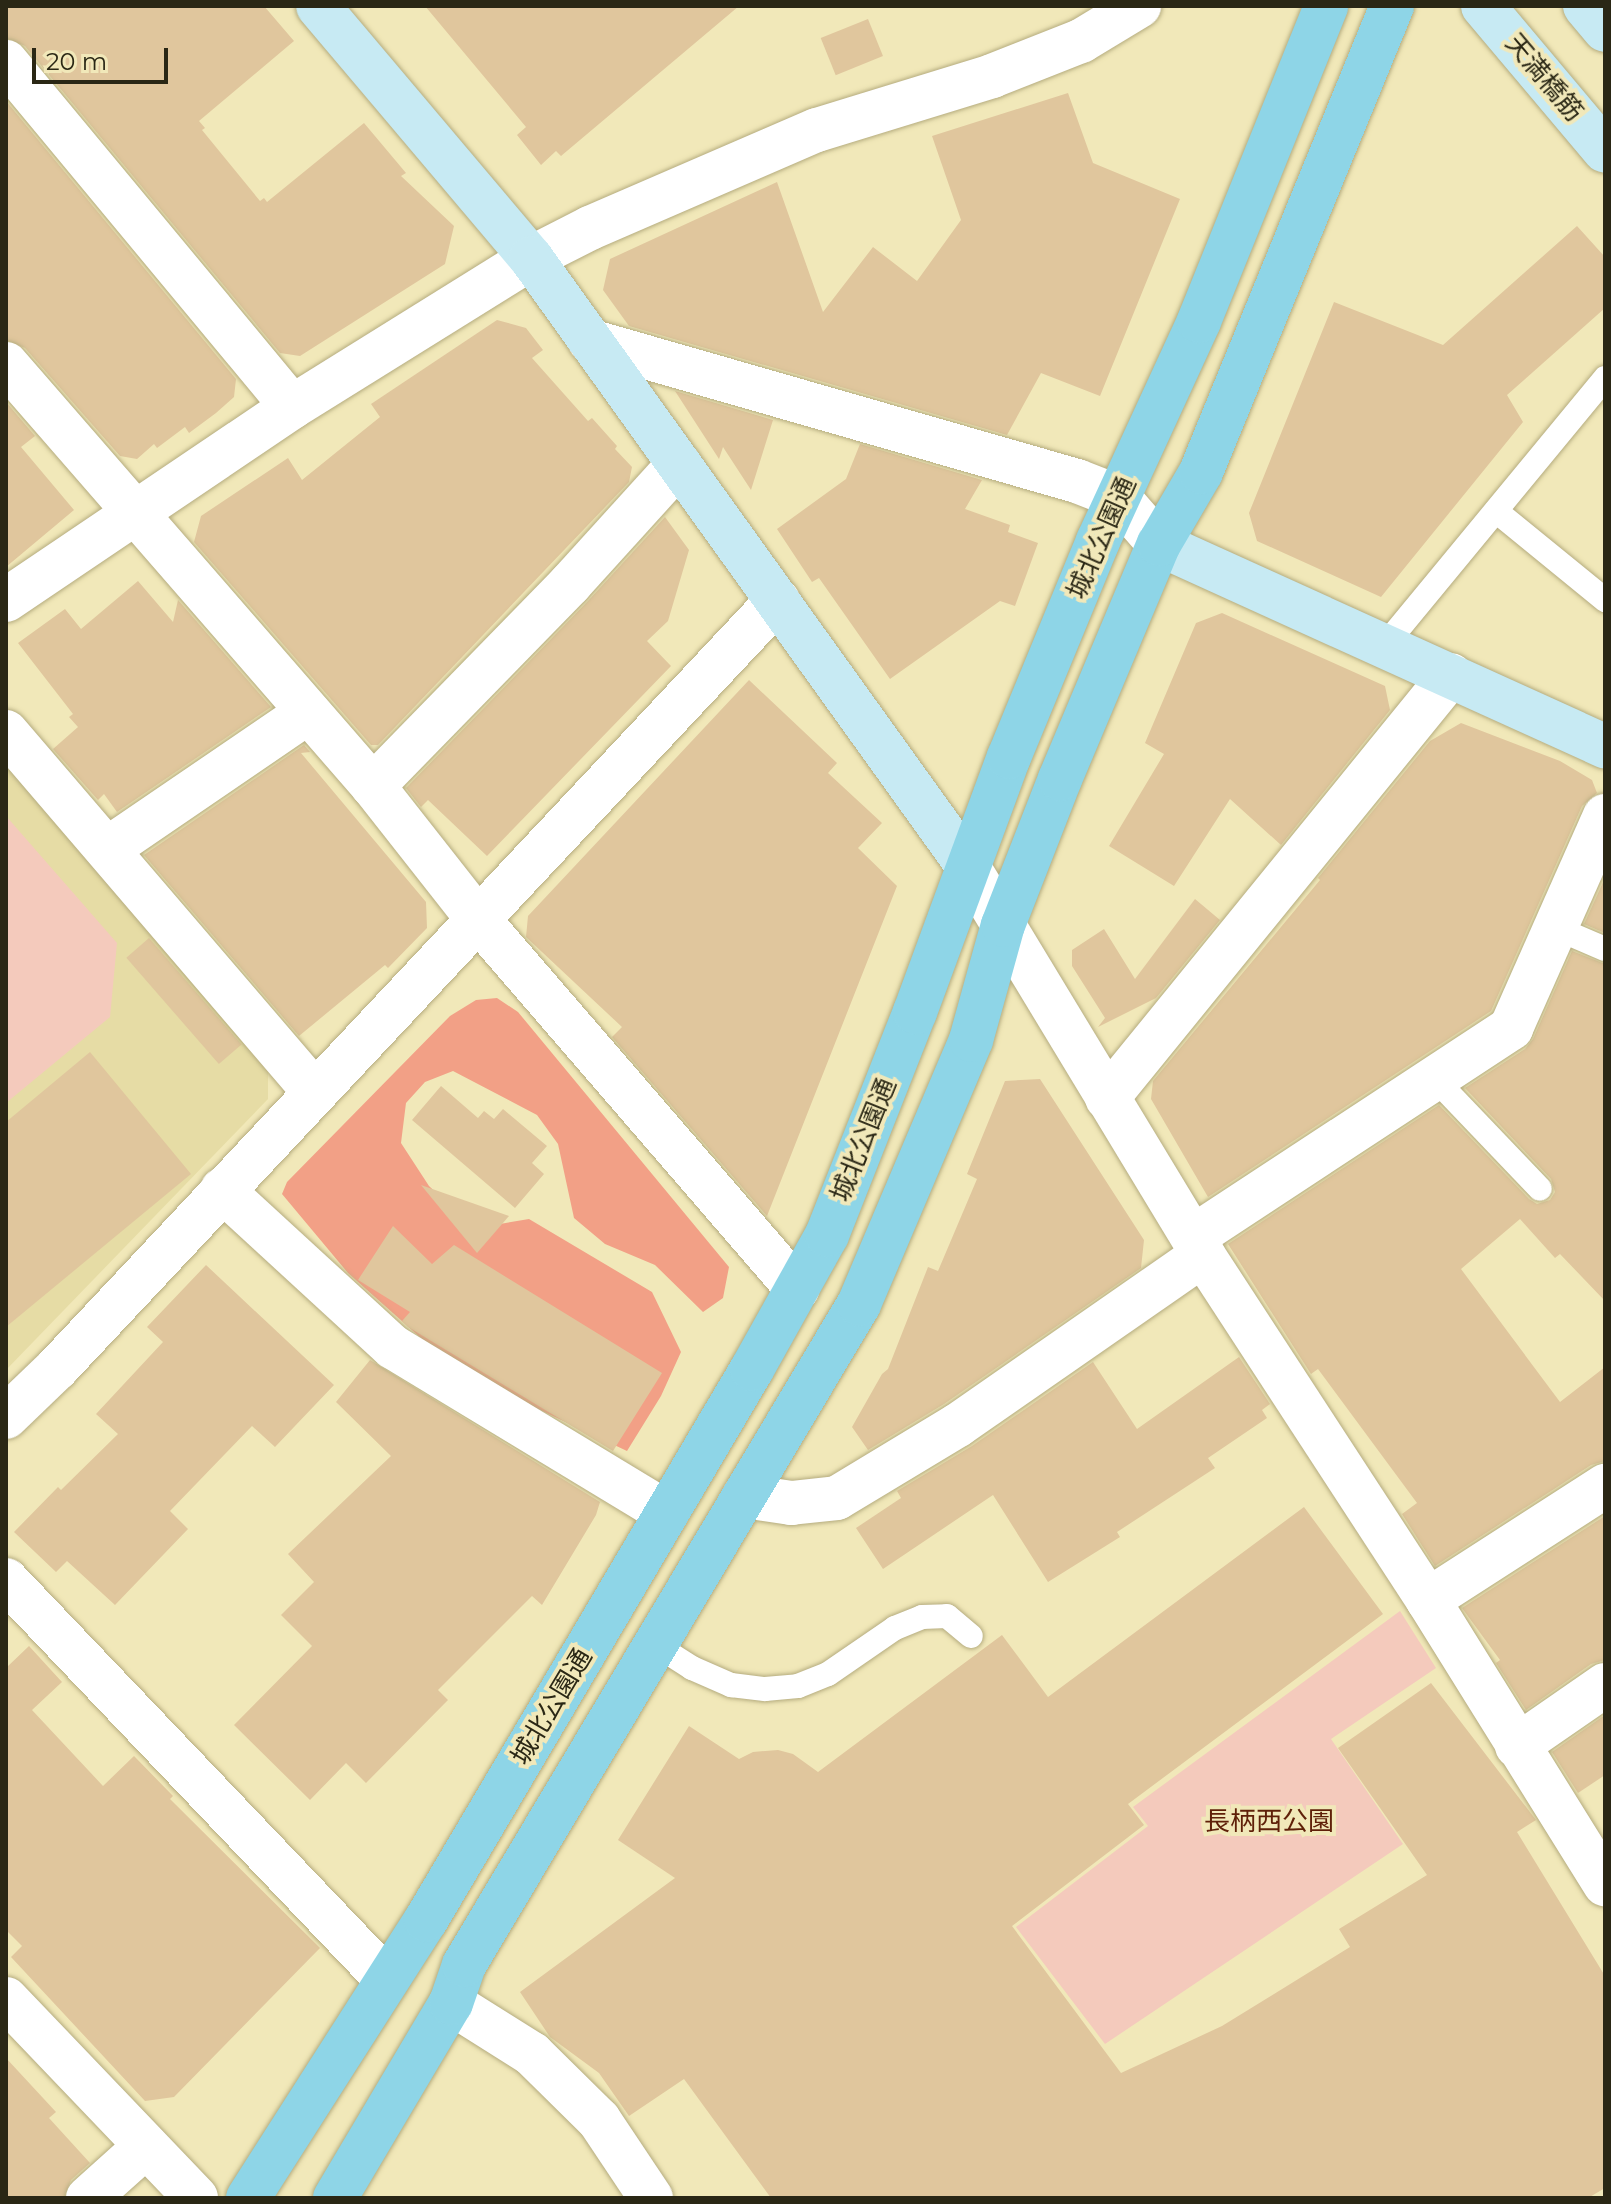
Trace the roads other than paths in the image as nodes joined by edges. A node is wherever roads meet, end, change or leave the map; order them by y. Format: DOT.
graph roads {
  1 [pos="318,6"];
  2 [pos="1139,6"];
  3 [pos="1326,6"];
  4 [pos="1466,6"];
  5 [pos="1585,6"];
  6 [pos="1391,17"];
  7 [pos="1494,20"];
  8 [pos="1605,30"];
  9 [pos="6,62"];
  10 [pos="1605,151"];
  11 [pos="531,258"];
  12 [pos="590,341"];
  13 [pos="6,364"];
  14 [pos="1605,378"];
  15 [pos="292,407"];
  16 [pos="679,464"];
  17 [pos="1118,497"];
  18 [pos="1496,511"];
  19 [pos="136,514"];
  20 [pos="1159,544"];
  21 [pos="6,600"];
  22 [pos="778,600"];
  23 [pos="1605,600"];
  24 [pos="1385,645"];
  25 [pos="1451,675"];
  26 [pos="308,712"];
  27 [pos="6,732"];
  28 [pos="1605,746"];
  29 [pos="373,786"];
  30 [pos="1605,816"];
  31 [pos="109,848"];
  32 [pos="967,865"];
  33 [pos="477,918"];
  34 [pos="1003,925"];
  35 [pos="1556,928"];
  36 [pos="1605,949"];
  37 [pos="1434,1078"];
  38 [pos="315,1093"];
  39 [pos="1107,1098"];
  40 [pos="1540,1189"];
  41 [pos="222,1190"];
  42 [pos="1198,1246"];
  43 [pos="797,1289"];
  44 [pos="6,1417"];
  45 [pos="1605,1486"];
  46 [pos="744,1496"];
  47 [pos="667,1513"];
  48 [pos="6,1580"];
  49 [pos="1428,1600"];
  50 [pos="971,1636"];
  51 [pos="656,1645"];
  52 [pos="1605,1685"];
  53 [pos="1517,1746"];
  54 [pos="1605,1884"];
  55 [pos="387,1980"];
  56 [pos="6,1999"];
  57 [pos="451,2003"];
  58 [pos="146,2146"];
  59 [pos="88,2198"];
  60 [pos="196,2198"];
  61 [pos="248,2198"];
  62 [pos="335,2198"];
  63 [pos="651,2198"];
  1 -- 11 [label="street"];
  2 -- 11 [label="street"];
  3 -- 17 [label="main road, 城北公園通"];
  4 -- 7 [label="street, 天満橋筋"];
  5 -- 8 [label="street"];
  6 -- 20 [label="main road, 城北公園通"];
  7 -- 10 [label="street, 天満橋筋"];
  9 -- 15 [label="street"];
  11 -- 12 [label="street"];
  11 -- 15 [label="street"];
  12 -- 16 [label="street"];
  12 -- 17 [label="street"];
  13 -- 19 [label="street"];
  14 -- 18 [label="lane"];
  15 -- 19 [label="street"];
  16 -- 22 [label="street"];
  16 -- 29 [label="street"];
  17 -- 20 [label="street"];
  17 -- 32 [label="main road, 城北公園通"];
  18 -- 23 [label="lane"];
  18 -- 24 [label="lane"];
  19 -- 21 [label="street"];
  19 -- 26 [label="street"];
  20 -- 24 [label="street"];
  20 -- 34 [label="main road, 城北公園通"];
  22 -- 32 [label="street"];
  22 -- 33 [label="street"];
  24 -- 25 [label="street"];
  25 -- 28 [label="street"];
  25 -- 39 [label="street"];
  26 -- 29 [label="street"];
  26 -- 31 [label="street"];
  27 -- 31 [label="street"];
  29 -- 33 [label="street"];
  30 -- 35 [label="street"];
  31 -- 38 [label="street"];
  32 -- 34 [label="street"];
  32 -- 43 [label="main road, 城北公園通"];
  33 -- 38 [label="street"];
  33 -- 43 [label="street"];
  34 -- 39 [label="street"];
  34 -- 46 [label="main road, 城北公園通"];
  35 -- 36 [label="lane"];
  35 -- 37 [label="street"];
  37 -- 40 [label="lane"];
  37 -- 42 [label="street"];
  38 -- 41 [label="street"];
  39 -- 42 [label="street"];
  41 -- 44 [label="street"];
  41 -- 47 [label="street"];
  42 -- 46 [label="street"];
  42 -- 49 [label="street"];
  43 -- 47 [label="main road, 城北公園通"];
  45 -- 49 [label="street"];
  46 -- 51 [label="main road, 城北公園通"];
  47 -- 55 [label="main road, 城北公園通"];
  48 -- 55 [label="street"];
  49 -- 53 [label="street"];
  50 -- 51 [label="lane"];
  51 -- 57 [label="main road, 城北公園通"];
  52 -- 53 [label="street"];
  53 -- 54 [label="street"];
  55 -- 61 [label="main road, 城北公園通"];
  56 -- 58 [label="street"];
  57 -- 62 [label="main road, 城北公園通"];
  57 -- 63 [label="street"];
  58 -- 59 [label="street"];
  58 -- 60 [label="street"];
}
